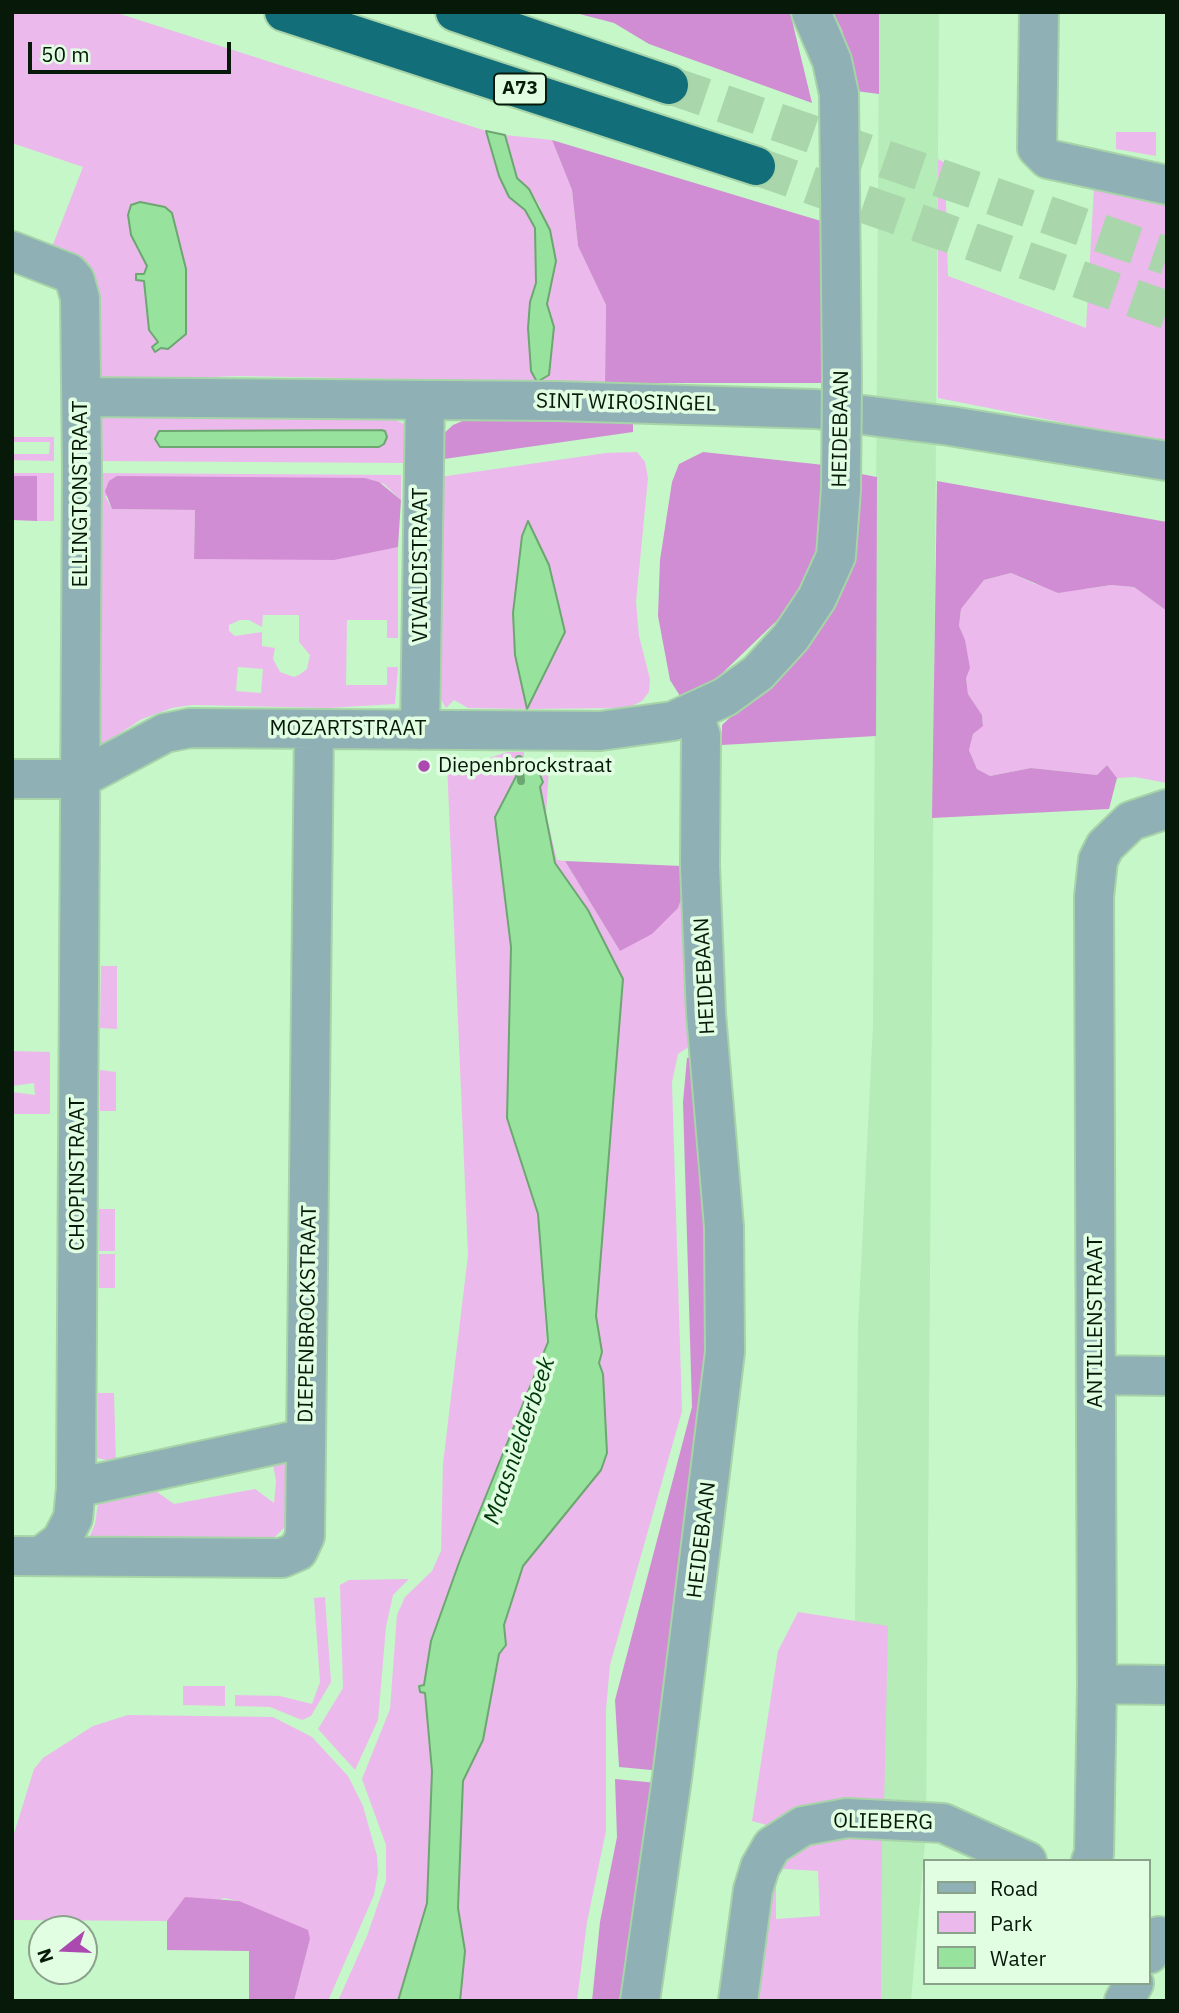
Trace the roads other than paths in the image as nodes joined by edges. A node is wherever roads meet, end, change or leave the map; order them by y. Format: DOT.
graph roads {
  1 [pos="284,12"];
  2 [pos="455,12"];
  3 [pos="811,12"];
  4 [pos="1039,12"];
  5 [pos="669,85"];
  6 [pos="756,166"];
  7 [pos="1167,185"];
  8 [pos="12,251"];
  9 [pos="82,397"];
  10 [pos="425,400"];
  11 [pos="1167,461"];
  12 [pos="693,713"];
  13 [pos="314,729"];
  14 [pos="420,730"];
  15 [pos="12,779"];
  16 [pos="79,779"];
  17 [pos="1160,810"];
  18 [pos="1096,1375"];
  19 [pos="1167,1376"];
  20 [pos="306,1438"];
  21 [pos="76,1488"];
  22 [pos="27,1556"];
  23 [pos="1097,1684"];
  24 [pos="1167,1685"];
  25 [pos="1023,1859"];
  26 [pos="1092,1859"];
  27 [pos="1133,1985"];
  28 [pos="640,2001"];
  29 [pos="737,2001"];
  30 [pos="1124,2001"];
  1 -- 6 [label="highway, A73"];
  2 -- 5 [label="highway, A73"];
  3 -- 12 [label="street, HEIDEBAAN, bridge"];
  4 -- 7 [label="street"];
  8 -- 9 [label="street, ELLINGTONSTRAAT"];
  9 -- 10 [label="street, SINT WIROSINGEL"];
  9 -- 16 [label="street, ELLINGTONSTRAAT"];
  10 -- 11 [label="street, SINT WIROSINGEL"];
  10 -- 14 [label="street, VIVALDISTRAAT"];
  12 -- 14 [label="street, MOZARTSTRAAT"];
  12 -- 28 [label="street, HEIDEBAAN"];
  13 -- 14 [label="street, MOZARTSTRAAT"];
  13 -- 16 [label="street, MOZARTSTRAAT"];
  13 -- 20 [label="street, DIEPENBROCKSTRAAT"];
  15 -- 16 [label="street, MOZARTSTRAAT"];
  16 -- 21 [label="street, CHOPINSTRAAT"];
  17 -- 18 [label="street, ANTILLENSTRAAT"];
  18 -- 19 [label="street"];
  18 -- 23 [label="street, ANTILLENSTRAAT"];
  20 -- 21 [label="street, DIEPENBROCKSTRAAT"];
  20 -- 22 [label="street, DIEPENBROCKSTRAAT"];
  21 -- 22 [label="street, CHOPINSTRAAT"];
  23 -- 24 [label="street"];
  23 -- 26 [label="street, ANTILLENSTRAAT"];
  25 -- 29 [label="street, OLIEBERG"];
  27 -- 30 [label="street"];
}
